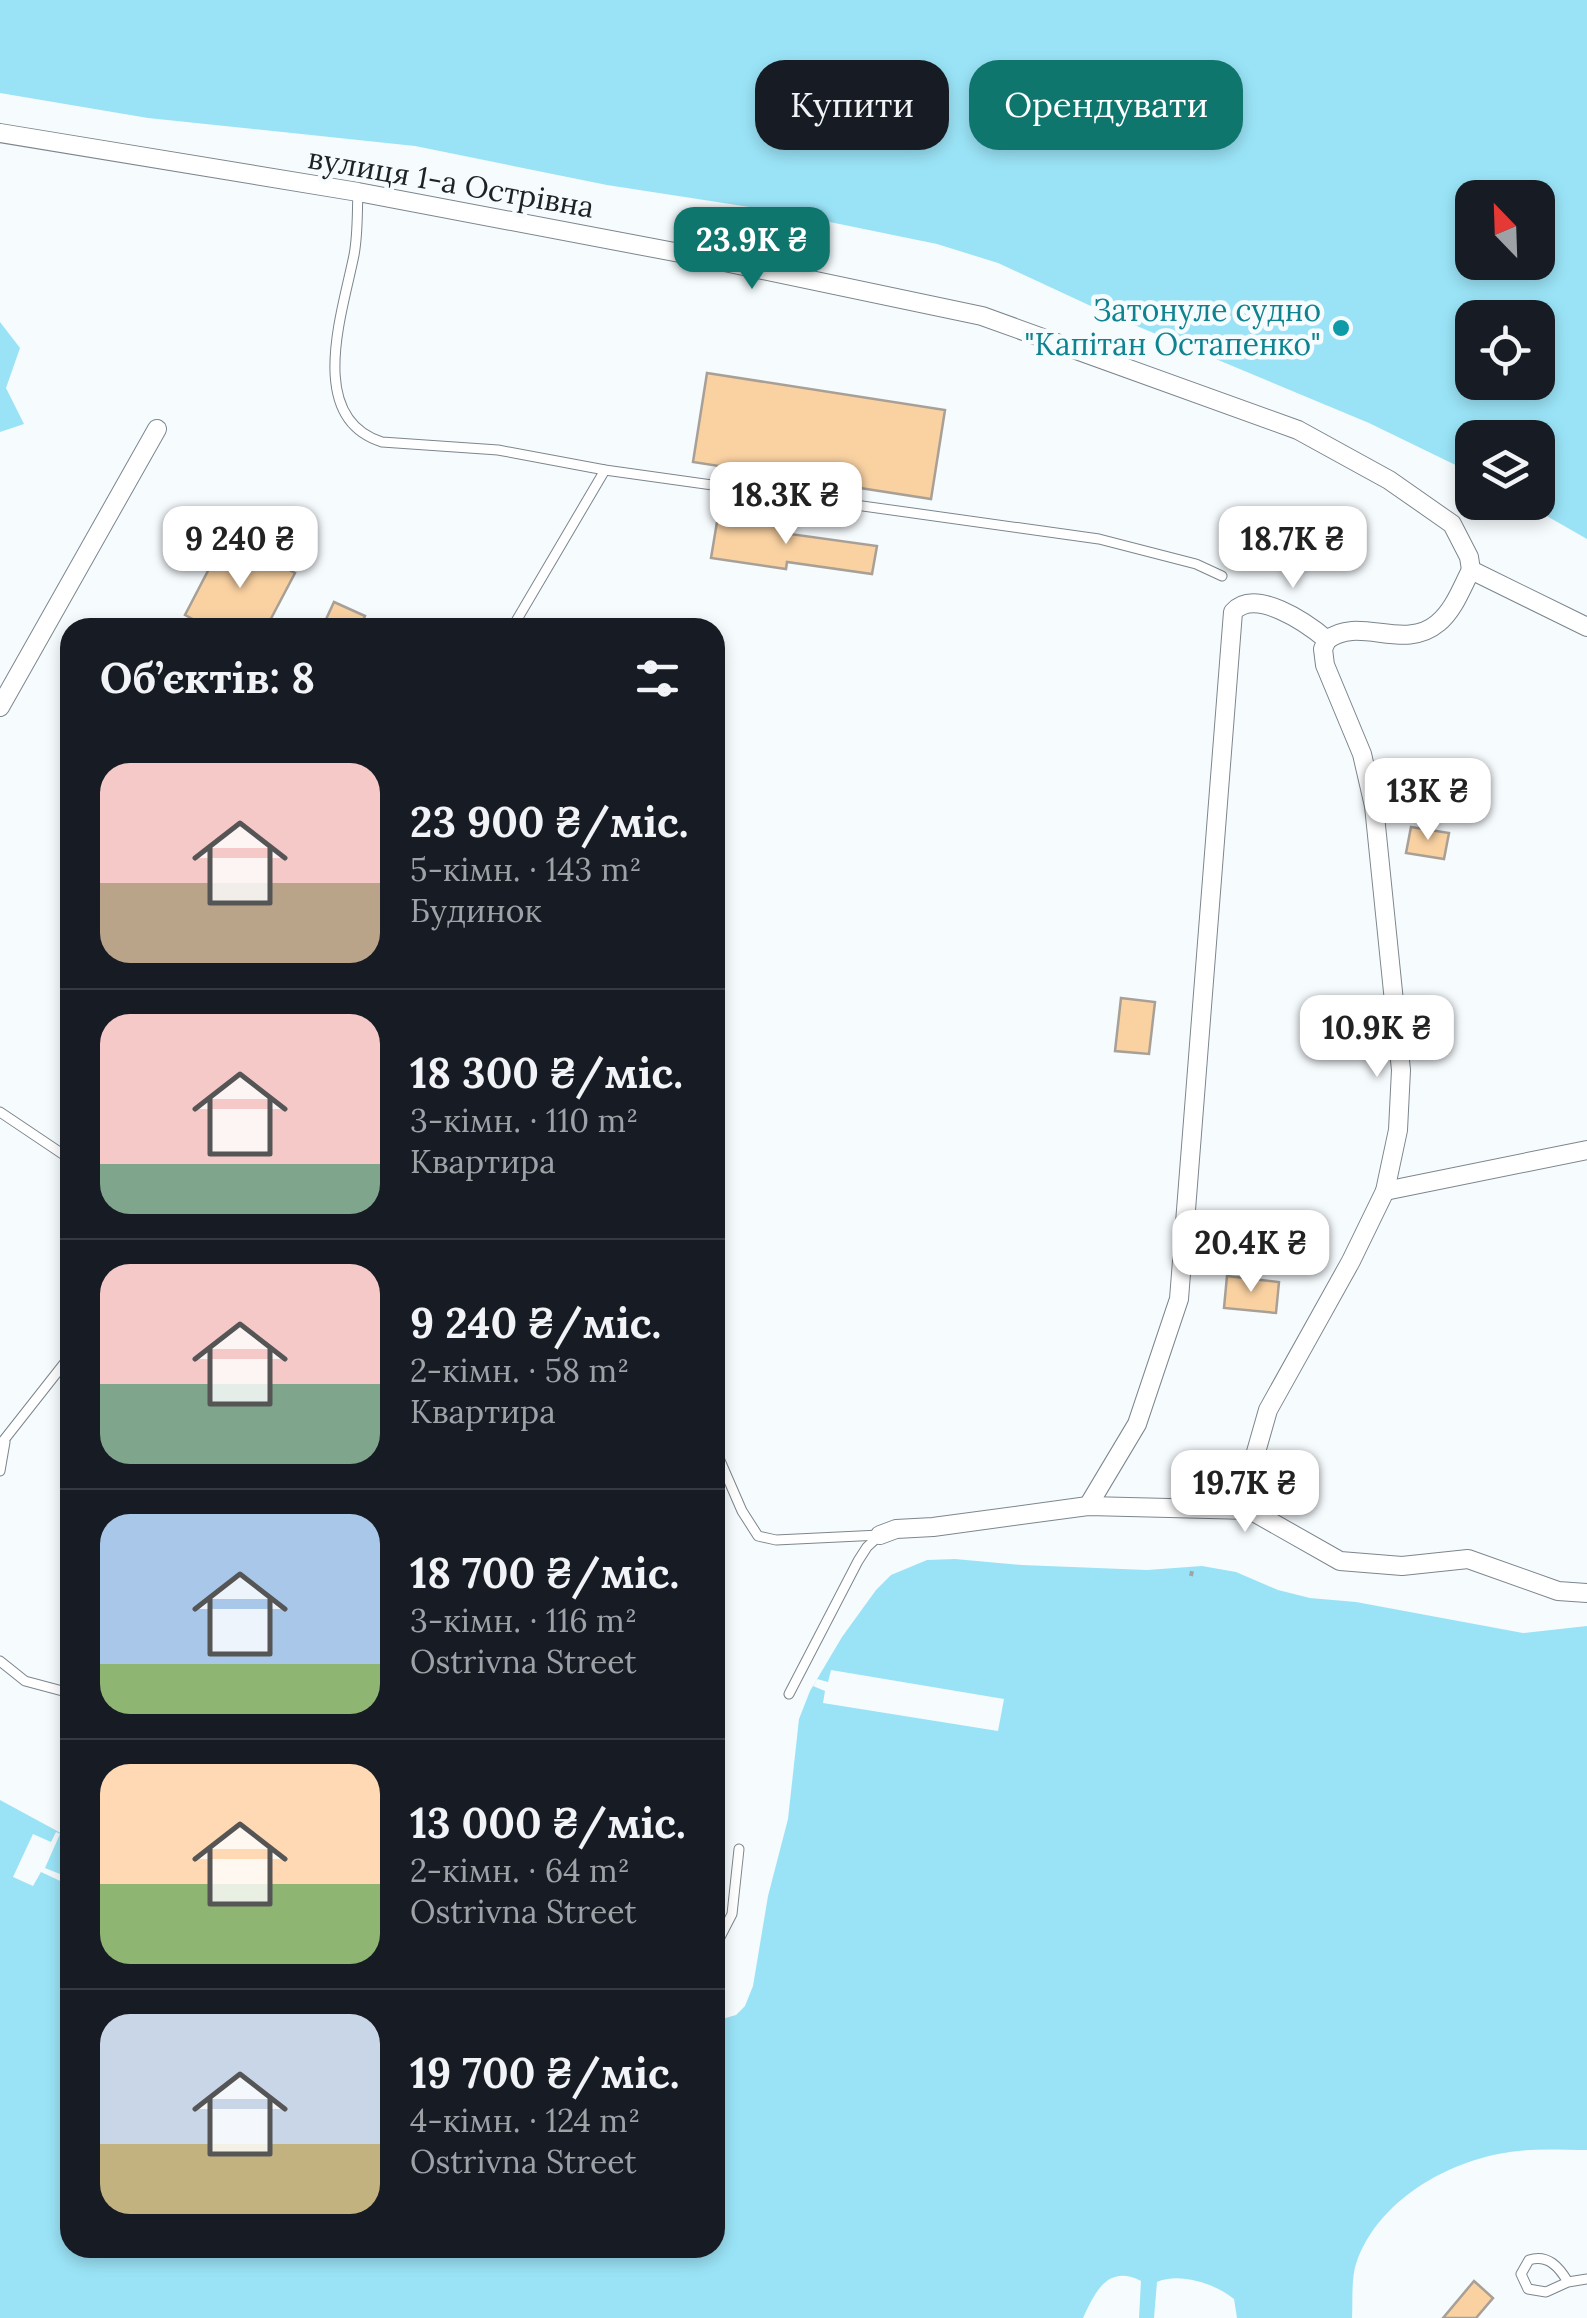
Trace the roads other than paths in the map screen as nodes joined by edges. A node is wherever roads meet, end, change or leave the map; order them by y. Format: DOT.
graph roads {
  1 [pos="0,133"];
  2 [pos="358,192"];
  3 [pos="157,429"];
  4 [pos="605,470"];
  5 [pos="1471,570"];
  6 [pos="1222,576"];
  7 [pos="518,618"];
  8 [pos="1587,627"];
  9 [pos="1327,640"];
  10 [pos="0,707"];
  11 [pos="0,1112"];
  12 [pos="1587,1150"];
  13 [pos="60,1152"];
  14 [pos="1385,1191"];
  15 [pos="60,1369"];
  16 [pos="3,1444"];
  17 [pos="0,1471"];
  18 [pos="725,1472"];
  19 [pos="1088,1506"];
  20 [pos="1250,1510"];
  21 [pos="880,1535"];
  22 [pos="1587,1592"];
  23 [pos="0,1662"];
  24 [pos="60,1691"];
  25 [pos="789,1694"];
  26 [pos="740,1850"];
  27 [pos="725,1928"];
  28 [pos="1587,2279"];
  29 [pos="1568,2282"];
  1 -- 2 [label="street, вулиця 1-а Острівна"];
  2 -- 4 [label="lane"];
  2 -- 5 [label="street, вулиця 1-а Острівна"];
  3 -- 10 [label="street"];
  4 -- 6 [label="lane"];
  4 -- 7 [label="lane"];
  5 -- 8 [label="street"];
  5 -- 9 [label="street"];
  9 -- 14 [label="street"];
  9 -- 19 [label="street"];
  11 -- 13 [label="lane"];
  12 -- 14 [label="street"];
  14 -- 20 [label="street"];
  15 -- 16 [label="lane"];
  16 -- 17 [label="lane"];
  18 -- 21 [label="lane"];
  19 -- 20 [label="street"];
  19 -- 21 [label="street"];
  20 -- 22 [label="street"];
  21 -- 25 [label="lane"];
  23 -- 24 [label="lane"];
  26 -- 27 [label="lane"];
  28 -- 29 [label="lane"];
  29 -- 29 [label="lane"];
}
